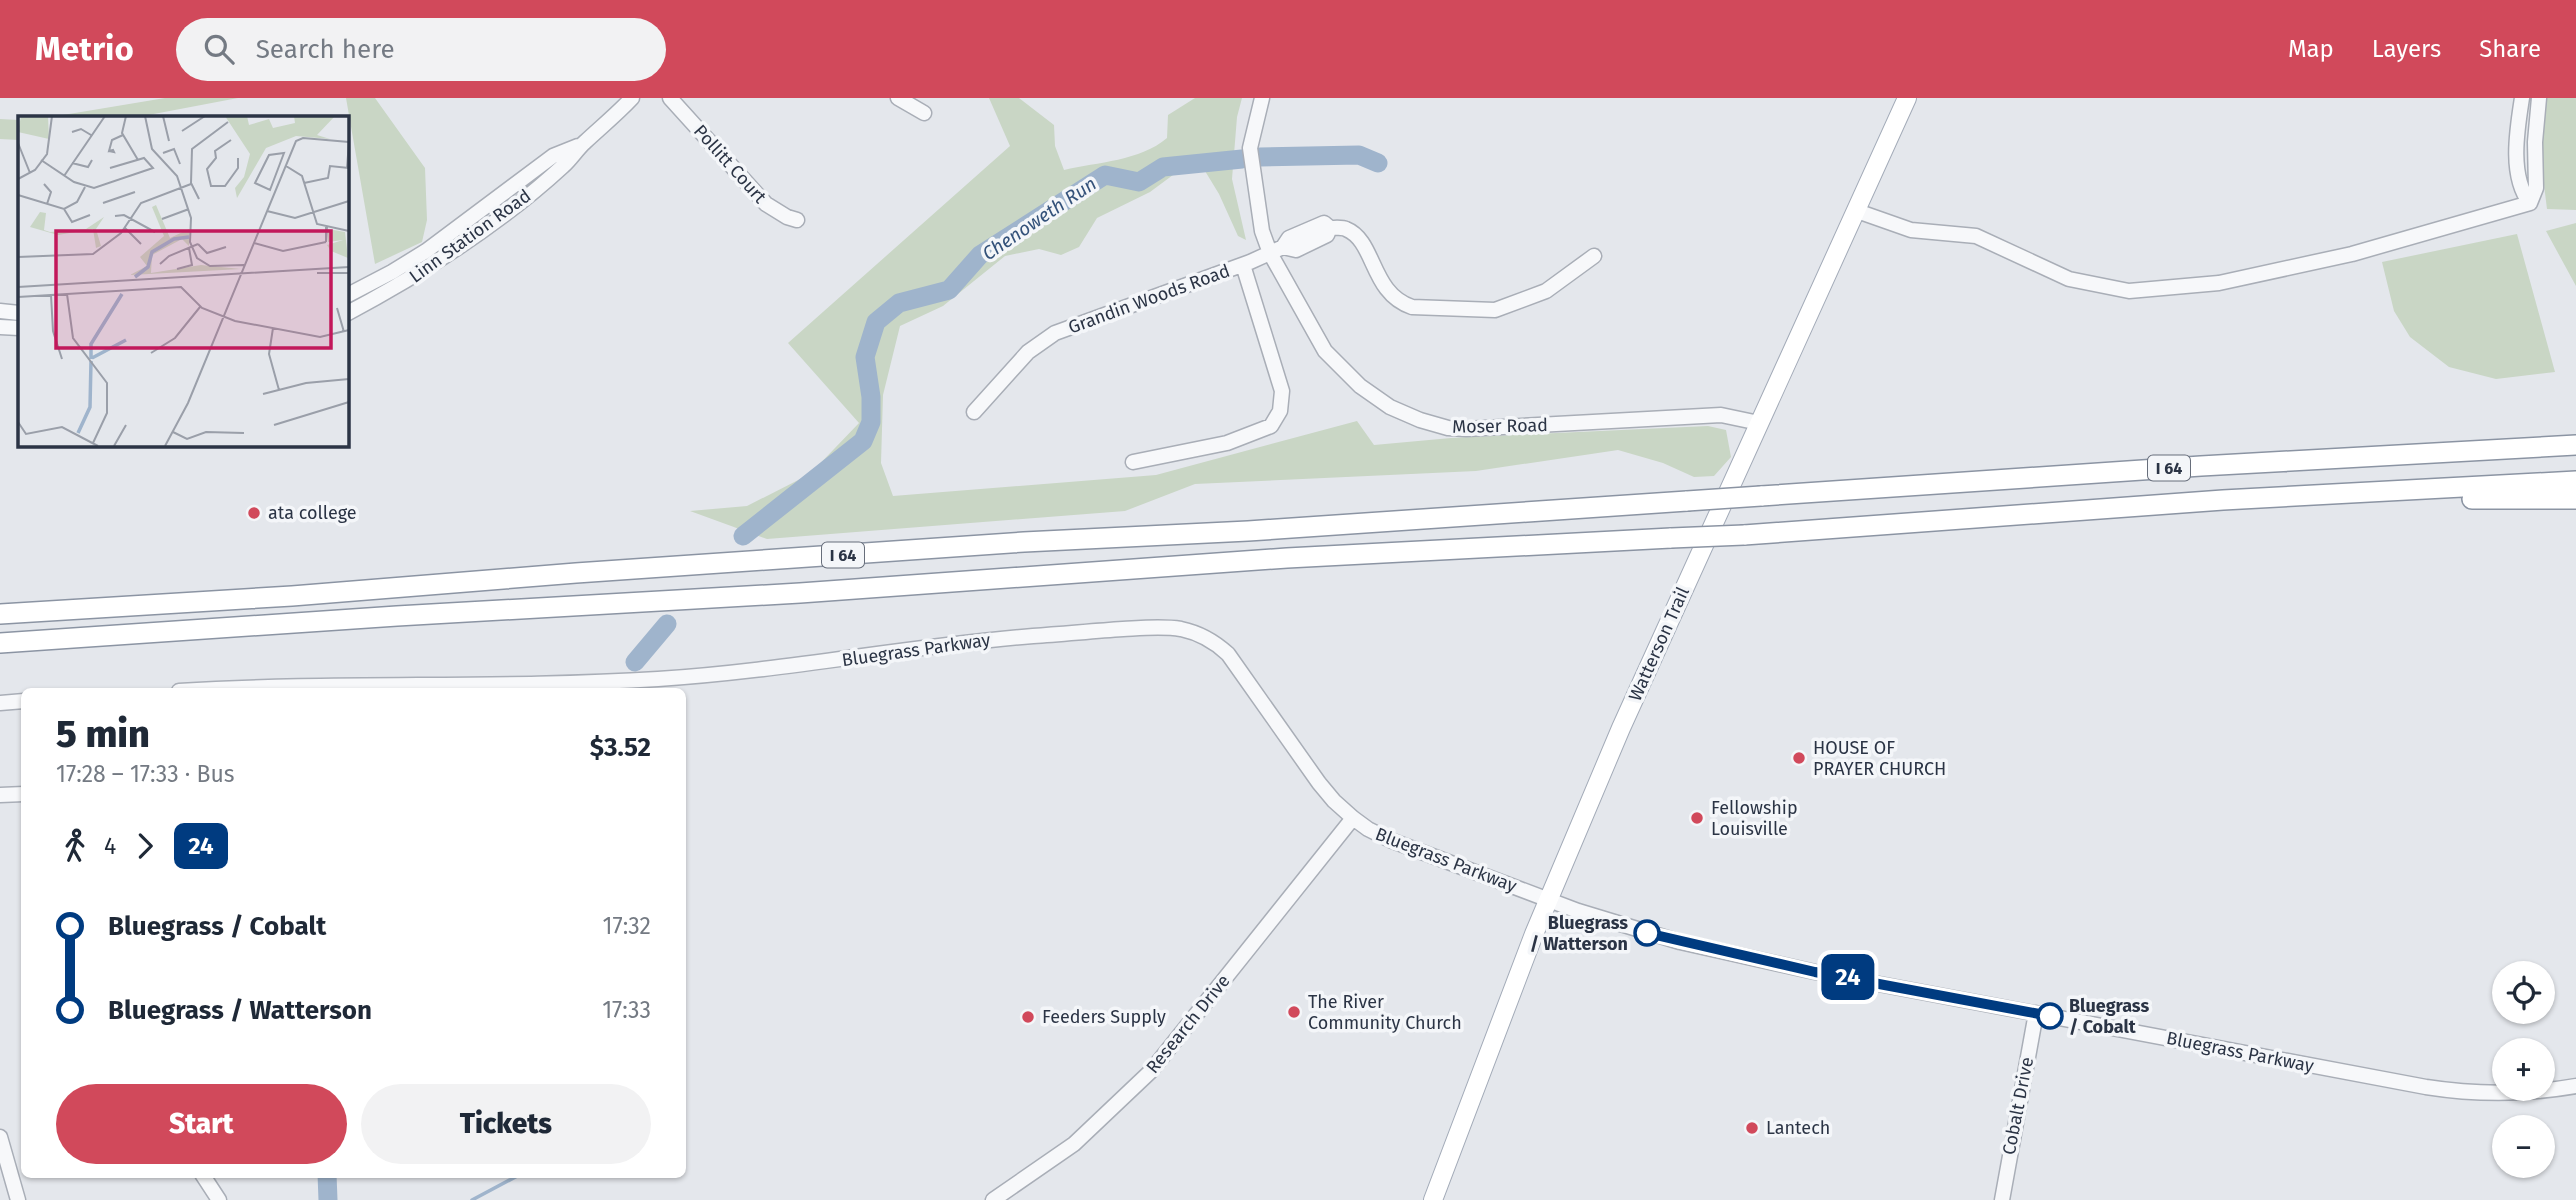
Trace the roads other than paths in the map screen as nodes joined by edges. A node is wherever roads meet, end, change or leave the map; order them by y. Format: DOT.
graph roads {
  1 [pos="632,98"];
  2 [pos="670,98"];
  3 [pos="898,98"];
  4 [pos="1262,98"];
  5 [pos="1907,98"];
  6 [pos="2522,98"];
  7 [pos="2539,98"];
  8 [pos="925,113"];
  9 [pos="582,144"];
  10 [pos="2530,203"];
  11 [pos="1857,211"];
  12 [pos="797,220"];
  13 [pos="1276,250"];
  14 [pos="1594,256"];
  15 [pos="1243,265"];
  16 [pos="348,295"];
  17 [pos="0,311"];
  18 [pos="18,313"];
  19 [pos="348,313"];
  20 [pos="0,327"];
  21 [pos="18,328"];
  22 [pos="974,412"];
  23 [pos="1759,424"];
  24 [pos="2576,445"];
  25 [pos="1133,462"];
  26 [pos="2576,481"];
  27 [pos="2576,499"];
  28 [pos="2223,500"];
  29 [pos="0,614"];
  30 [pos="0,643"];
  31 [pos="226,688"];
  32 [pos="21,701"];
  33 [pos="0,703"];
  34 [pos="21,794"];
  35 [pos="0,796"];
  36 [pos="1353,818"];
  37 [pos="1549,899"];
  38 [pos="2036,1013"];
  39 [pos="2576,1086"];
  40 [pos="0,1137"];
  41 [pos="205,1178"];
  42 [pos="18,1200"];
  43 [pos="219,1200"];
  44 [pos="993,1200"];
  45 [pos="1433,1200"];
  46 [pos="2002,1200"];
  1 -- 9 [label="street, Linn Station Road"];
  2 -- 12 [label="street, Pollitt Court"];
  3 -- 8 [label="street"];
  4 -- 13 [label="street, Moser Road"];
  5 -- 11 [label="main road, Watterson Trail"];
  6 -- 10 [label="street"];
  7 -- 10 [label="street"];
  9 -- 16 [label="street, Linn Station Road"];
  9 -- 19 [label="street, Linn Station Road"];
  10 -- 11 [label="street"];
  11 -- 23 [label="main road, Watterson Trail"];
  13 -- 14 [label="street, Grandin Woods Road"];
  13 -- 15 [label="street, Grandin Woods Road"];
  13 -- 23 [label="street, Moser Road"];
  15 -- 22 [label="street, Grandin Woods Road"];
  15 -- 25 [label="street"];
  17 -- 18 [label="street"];
  20 -- 21 [label="street"];
  23 -- 37 [label="main road, Watterson Trail"];
  24 -- 29 [label="highway, I 64, bridge"];
  26 -- 28 [label="highway, I 64"];
  27 -- 28 [label="highway"];
  28 -- 30 [label="highway, I 64, bridge"];
  31 -- 36 [label="street, Bluegrass Parkway"];
  32 -- 33 [label="street"];
  34 -- 35 [label="street"];
  36 -- 37 [label="street, Bluegrass Parkway"];
  36 -- 44 [label="street, Research Drive"];
  37 -- 38 [label="street, Bluegrass Parkway"];
  37 -- 45 [label="main road, Watterson Trail"];
  38 -- 39 [label="street, Bluegrass Parkway"];
  38 -- 46 [label="street, Cobalt Drive"];
  40 -- 42 [label="street"];
  41 -- 43 [label="street"];
}
